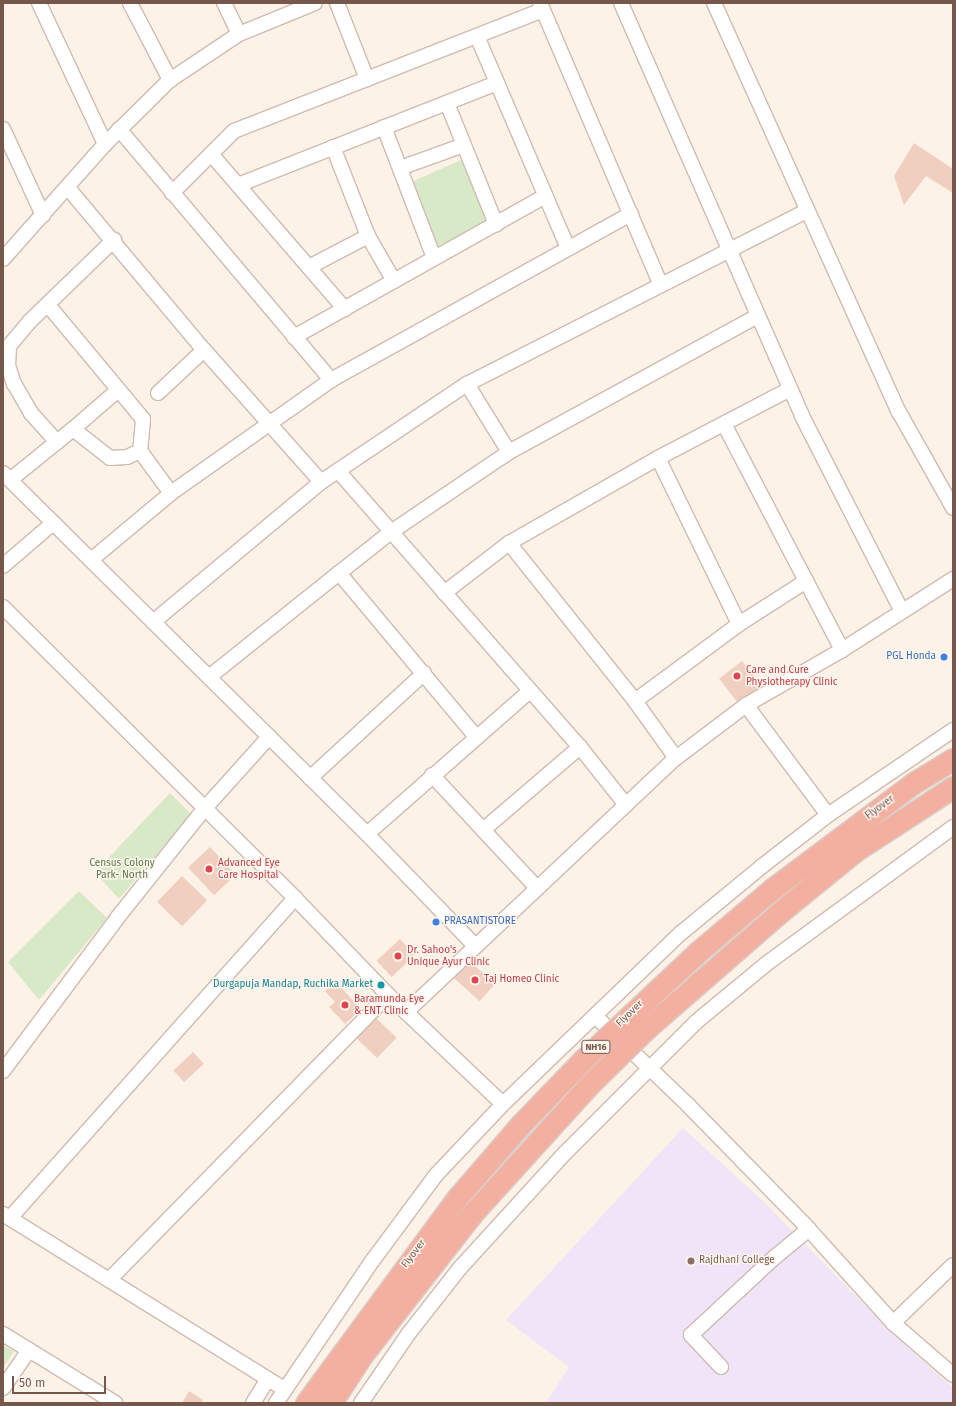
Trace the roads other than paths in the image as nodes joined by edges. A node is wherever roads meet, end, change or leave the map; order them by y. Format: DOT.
graph roads {
  1 [pos="39,3"];
  2 [pos="130,3"];
  3 [pos="224,3"];
  4 [pos="315,3"];
  5 [pos="337,3"];
  6 [pos="621,3"];
  7 [pos="714,3"];
  8 [pos="541,7"];
  9 [pos="239,34"];
  10 [pos="476,36"];
  11 [pos="367,79"];
  12 [pos="170,80"];
  13 [pos="497,83"];
  14 [pos="447,103"];
  15 [pos="384,127"];
  16 [pos="3,129"];
  17 [pos="119,129"];
  18 [pos="105,144"];
  19 [pos="464,145"];
  20 [pos="333,147"];
  21 [pos="211,154"];
  22 [pos="400,168"];
  23 [pos="238,185"];
  24 [pos="68,188"];
  25 [pos="172,192"];
  26 [pos="545,196"];
  27 [pos="806,211"];
  28 [pos="631,214"];
  29 [pos="43,215"];
  30 [pos="496,224"];
  31 [pos="368,236"];
  32 [pos="114,240"];
  33 [pos="568,248"];
  34 [pos="729,250"];
  35 [pos="434,258"];
  36 [pos="3,259"];
  37 [pos="309,267"];
  38 [pos="394,281"];
  39 [pos="661,285"];
  40 [pos="48,305"];
  41 [pos="345,309"];
  42 [pos="757,316"];
  43 [pos="294,337"];
  44 [pos="204,350"];
  45 [pos="331,380"];
  46 [pos="467,384"];
  47 [pos="790,389"];
  48 [pos="118,390"];
  49 [pos="158,393"];
  50 [pos="270,422"];
  51 [pos="724,424"];
  52 [pos="73,429"];
  53 [pos="57,442"];
  54 [pos="140,451"];
  55 [pos="509,452"];
  56 [pos="658,458"];
  57 [pos="339,472"];
  58 [pos="6,477"];
  59 [pos="321,482"];
  60 [pos="171,493"];
  61 [pos="953,508"];
  62 [pos="53,523"];
  63 [pos="391,532"];
  64 [pos="508,543"];
  65 [pos="91,560"];
  66 [pos="3,566"];
  67 [pos="339,573"];
  68 [pos="953,579"];
  69 [pos="806,581"];
  70 [pos="444,592"];
  71 [pos="3,607"];
  72 [pos="902,611"];
  73 [pos="153,622"];
  74 [pos="740,624"];
  75 [pos="842,650"];
  76 [pos="424,673"];
  77 [pos="209,677"];
  78 [pos="530,690"];
  79 [pos="635,700"];
  80 [pos="746,705"];
  81 [pos="953,730"];
  82 [pos="269,737"];
  83 [pos="476,737"];
  84 [pos="580,747"];
  85 [pos="676,758"];
  86 [pos="953,759"];
  87 [pos="432,775"];
  88 [pos="310,778"];
  89 [pos="953,787"];
  90 [pos="626,805"];
  91 [pos="205,808"];
  92 [pos="828,815"];
  93 [pos="953,826"];
  94 [pos="483,830"];
  95 [pos="367,834"];
  96 [pos="537,888"];
  97 [pos="295,898"];
  98 [pos="475,946"];
  99 [pos="388,995"];
  100 [pos="406,1012"];
  101 [pos="594,1016"];
  102 [pos="650,1067"];
  103 [pos="3,1071"];
  104 [pos="503,1104"];
  105 [pos="6,1216"];
  106 [pos="809,1230"];
  107 [pos="953,1265"];
  108 [pos="109,1280"];
  109 [pos="893,1323"];
  110 [pos="3,1334"];
  111 [pos="28,1350"];
  112 [pos="721,1367"];
  113 [pos="953,1376"];
  114 [pos="268,1379"];
  115 [pos="3,1388"];
  116 [pos="284,1389"];
  117 [pos="365,1401"];
  118 [pos="115,1403"];
  119 [pos="253,1403"];
  120 [pos="276,1403"];
  121 [pos="306,1403"];
  122 [pos="331,1403"];
  1 -- 18 [label="street"];
  2 -- 12 [label="street"];
  3 -- 9 [label="street"];
  4 -- 9 [label="street"];
  5 -- 11 [label="street"];
  6 -- 34 [label="street"];
  7 -- 27 [label="street"];
  8 -- 10 [label="street"];
  8 -- 28 [label="street"];
  9 -- 12 [label="street"];
  10 -- 11 [label="street"];
  10 -- 13 [label="street"];
  11 -- 21 [label="street"];
  12 -- 17 [label="street"];
  13 -- 14 [label="street"];
  13 -- 26 [label="street"];
  14 -- 15 [label="street"];
  14 -- 19 [label="street"];
  15 -- 20 [label="street"];
  15 -- 22 [label="street"];
  16 -- 29 [label="street"];
  17 -- 18 [label="street"];
  17 -- 25 [label="street"];
  18 -- 24 [label="street"];
  19 -- 22 [label="street"];
  19 -- 30 [label="street"];
  20 -- 23 [label="street"];
  20 -- 31 [label="street"];
  21 -- 23 [label="street"];
  21 -- 25 [label="street"];
  22 -- 35 [label="street"];
  23 -- 37 [label="street"];
  24 -- 29 [label="street"];
  24 -- 32 [label="street"];
  25 -- 43 [label="street"];
  26 -- 30 [label="street"];
  26 -- 33 [label="street"];
  27 -- 34 [label="street"];
  27 -- 61 [label="street"];
  28 -- 33 [label="street"];
  28 -- 39 [label="street"];
  29 -- 36 [label="street"];
  30 -- 35 [label="street"];
  31 -- 37 [label="street"];
  31 -- 38 [label="street"];
  32 -- 40 [label="street"];
  32 -- 44 [label="street"];
  33 -- 45 [label="street"];
  34 -- 39 [label="street"];
  34 -- 42 [label="street"];
  35 -- 38 [label="street"];
  37 -- 41 [label="street"];
  38 -- 41 [label="street"];
  39 -- 46 [label="street"];
  40 -- 48 [label="street"];
  40 -- 53 [label="street"];
  41 -- 43 [label="street"];
  42 -- 47 [label="street"];
  42 -- 55 [label="street"];
  43 -- 45 [label="street"];
  44 -- 49 [label="street"];
  44 -- 50 [label="street"];
  45 -- 50 [label="street"];
  46 -- 55 [label="street"];
  46 -- 57 [label="street"];
  47 -- 51 [label="street"];
  47 -- 72 [label="street"];
  48 -- 52 [label="street"];
  48 -- 54 [label="street"];
  50 -- 59 [label="street"];
  50 -- 60 [label="street"];
  51 -- 56 [label="street"];
  51 -- 69 [label="street"];
  52 -- 53 [label="street"];
  52 -- 54 [label="street"];
  53 -- 58 [label="street"];
  54 -- 60 [label="street"];
  55 -- 63 [label="street"];
  56 -- 64 [label="street"];
  56 -- 74 [label="street"];
  57 -- 59 [label="street"];
  57 -- 63 [label="street"];
  58 -- 62 [label="street"];
  59 -- 73 [label="street"];
  60 -- 65 [label="street"];
  62 -- 65 [label="street"];
  62 -- 66 [label="street"];
  63 -- 67 [label="street"];
  63 -- 70 [label="street"];
  64 -- 70 [label="street"];
  64 -- 79 [label="street"];
  65 -- 73 [label="street"];
  67 -- 76 [label="street"];
  67 -- 77 [label="street"];
  68 -- 72 [label="street"];
  69 -- 74 [label="street"];
  69 -- 75 [label="street"];
  70 -- 78 [label="street"];
  71 -- 91 [label="street"];
  72 -- 75 [label="street"];
  73 -- 77 [label="street"];
  74 -- 79 [label="street"];
  75 -- 80 [label="street"];
  76 -- 83 [label="street"];
  76 -- 88 [label="street"];
  77 -- 82 [label="street"];
  78 -- 83 [label="street"];
  78 -- 84 [label="street"];
  79 -- 85 [label="street"];
  80 -- 85 [label="street"];
  80 -- 92 [label="street"];
  81 -- 92 [label="street"];
  82 -- 88 [label="street"];
  82 -- 91 [label="street"];
  83 -- 87 [label="street"];
  84 -- 90 [label="street"];
  84 -- 94 [label="street"];
  85 -- 90 [label="street"];
  86 -- 121 [label="highway, Flyover / NH16, bridge"];
  87 -- 94 [label="street"];
  87 -- 95 [label="street"];
  88 -- 95 [label="street"];
  89 -- 122 [label="highway, Flyover / NH16, bridge"];
  90 -- 96 [label="street"];
  91 -- 97 [label="street"];
  91 -- 103 [label="street"];
  92 -- 101 [label="street"];
  93 -- 102 [label="street"];
  94 -- 96 [label="street"];
  95 -- 98 [label="street"];
  96 -- 98 [label="street"];
  97 -- 99 [label="street"];
  97 -- 105 [label="street"];
  98 -- 100 [label="street"];
  99 -- 100 [label="street"];
  99 -- 108 [label="street"];
  100 -- 104 [label="street"];
  101 -- 102 [label="street"];
  101 -- 104 [label="street"];
  102 -- 106 [label="street"];
  102 -- 117 [label="street"];
  104 -- 116 [label="street"];
  105 -- 108 [label="street"];
  106 -- 109 [label="street"];
  106 -- 112 [label="street"];
  107 -- 109 [label="street"];
  108 -- 114 [label="street"];
  109 -- 113 [label="street"];
  110 -- 111 [label="street"];
  111 -- 115 [label="street"];
  111 -- 118 [label="street"];
  114 -- 116 [label="street"];
  114 -- 119 [label="street"];
  116 -- 120 [label="street"];
}
